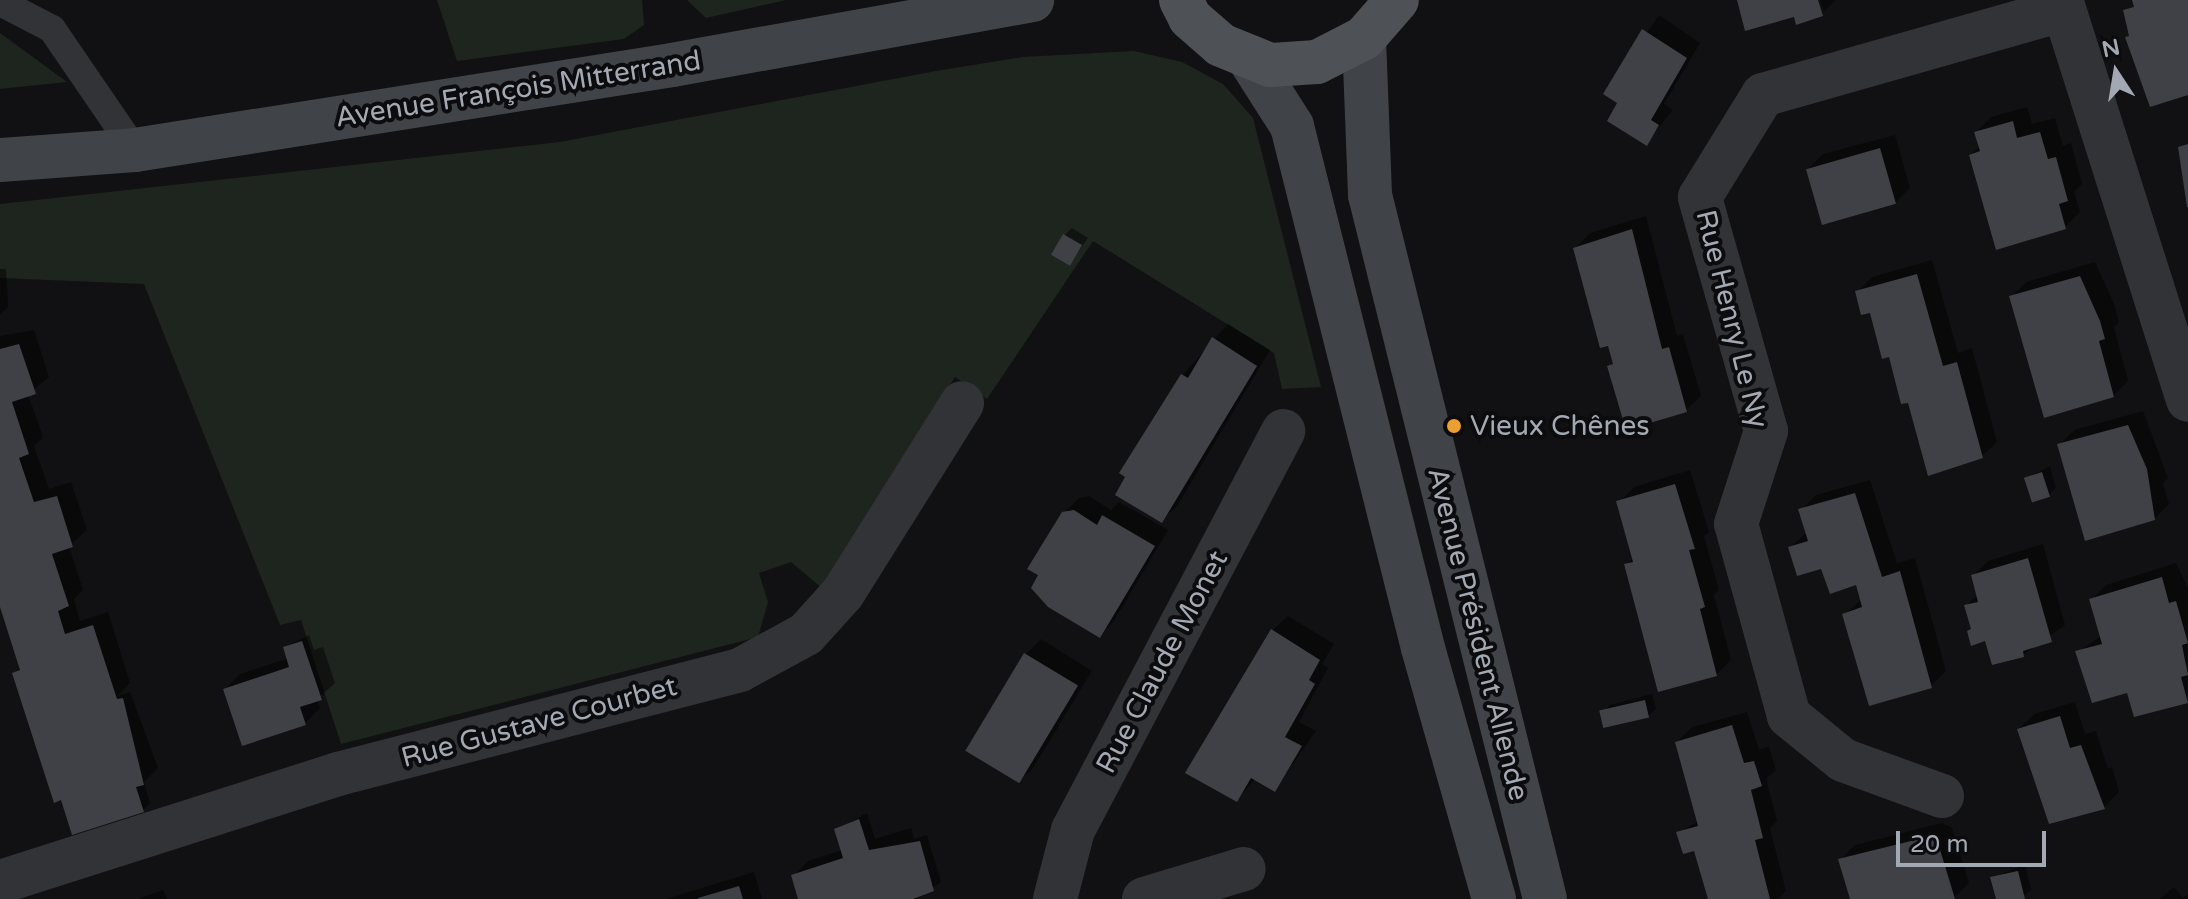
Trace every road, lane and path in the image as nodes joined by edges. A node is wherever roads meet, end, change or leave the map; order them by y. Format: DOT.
graph roads {
  1 [pos="1032,0"];
  2 [pos="1181,0"];
  3 [pos="1397,0"];
  4 [pos="0,2"];
  5 [pos="1364,38"];
  6 [pos="1248,57"];
  7 [pos="135,150"];
  8 [pos="0,160"];
  9 [pos="2188,400"];
  10 [pos="962,403"];
  11 [pos="1283,431"];
  12 [pos="1942,796"];
  13 [pos="1244,869"];
  14 [pos="0,882"];
  15 [pos="1055,899"];
  16 [pos="1144,899"];
  17 [pos="1494,899"];
  18 [pos="1545,899"];
  1 -- 7 [label="main road, Avenue François Mitterrand"];
  2 -- 6 [label="main road"];
  3 -- 5 [label="main road"];
  4 -- 7 [label="lane"];
  5 -- 6 [label="main road"];
  5 -- 18 [label="main road, Avenue Président Allende"];
  6 -- 17 [label="main road, Avenue Président Allende"];
  7 -- 8 [label="main road, Avenue François Mitterrand"];
  9 -- 12 [label="street, Rue Henry Le Ny"];
  10 -- 14 [label="street, Rue Gustave Courbet"];
  11 -- 15 [label="street, Rue Claude Monet"];
  13 -- 16 [label="street"];
}
